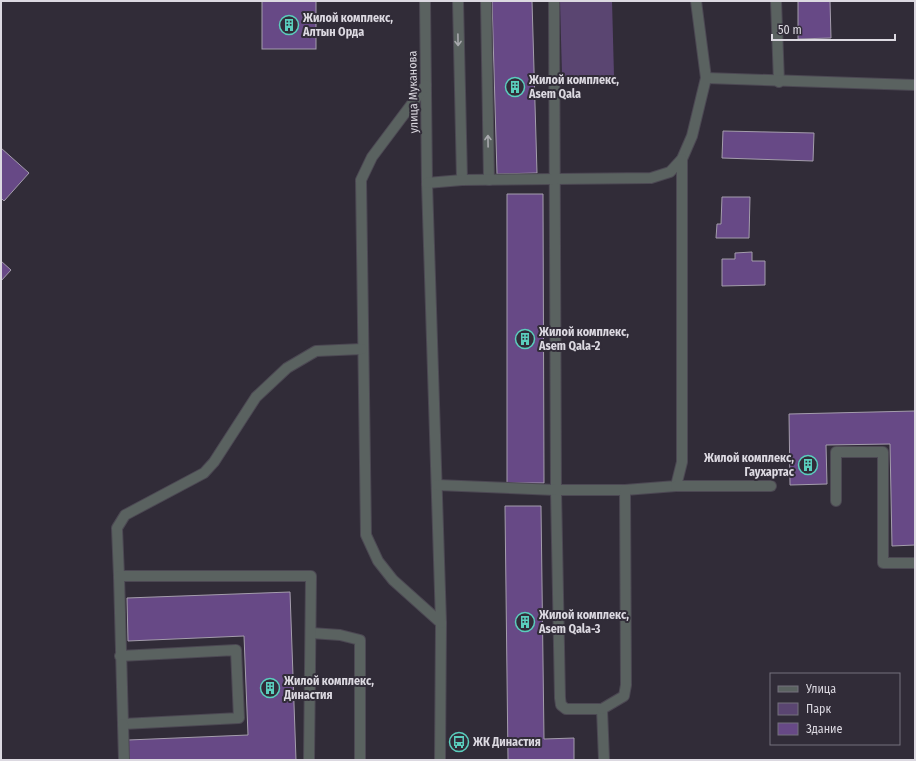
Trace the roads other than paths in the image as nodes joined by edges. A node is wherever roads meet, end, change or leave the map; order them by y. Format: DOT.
graph roads {
  1 [pos="425,1"];
  2 [pos="458,1"];
  3 [pos="486,1"];
  4 [pos="554,1"];
  5 [pos="696,1"];
  6 [pos="776,1"];
  7 [pos="706,78"];
  8 [pos="779,82"];
  9 [pos="426,85"];
  10 [pos="915,85"];
  11 [pos="682,159"];
  12 [pos="462,180"];
  13 [pos="489,180"];
  14 [pos="556,180"];
  15 [pos="427,183"];
  16 [pos="362,349"];
  17 [pos="437,485"];
  18 [pos="676,486"];
  19 [pos="771,486"];
  20 [pos="556,490"];
  21 [pos="625,490"];
  22 [pos="836,501"];
  23 [pos="915,563"];
  24 [pos="120,576"];
  25 [pos="441,623"];
  26 [pos="311,633"];
  27 [pos="120,656"];
  28 [pos="602,709"];
  29 [pos="123,724"];
  30 [pos="124,760"];
  31 [pos="309,760"];
  32 [pos="360,760"];
  33 [pos="440,760"];
  34 [pos="604,760"];
  1 -- 9 [label="street, улица Муканова"];
  2 -- 12 [label="street, one-way"];
  13 -- 3 [label="street, one-way"];
  4 -- 14 [label="street"];
  5 -- 7 [label="street"];
  6 -- 8 [label="street"];
  7 -- 8 [label="street"];
  7 -- 11 [label="street"];
  8 -- 10 [label="street"];
  9 -- 15 [label="street, улица Муканова"];
  9 -- 16 [label="street"];
  11 -- 14 [label="street"];
  11 -- 18 [label="street"];
  12 -- 13 [label="street"];
  12 -- 15 [label="street"];
  13 -- 14 [label="street"];
  14 -- 20 [label="street"];
  15 -- 17 [label="street, улица Муканова"];
  16 -- 24 [label="street"];
  16 -- 25 [label="street"];
  17 -- 20 [label="street"];
  17 -- 25 [label="street, улица Муканова"];
  18 -- 19 [label="street"];
  18 -- 21 [label="street"];
  20 -- 21 [label="street"];
  20 -- 28 [label="street"];
  21 -- 28 [label="street"];
  22 -- 23 [label="street"];
  24 -- 26 [label="street"];
  24 -- 27 [label="street"];
  25 -- 33 [label="street, улица Муканова"];
  26 -- 31 [label="street"];
  26 -- 32 [label="street"];
  27 -- 29 [label="street"];
  27 -- 29 [label="street"];
  28 -- 34 [label="street"];
  29 -- 30 [label="street"];
}
